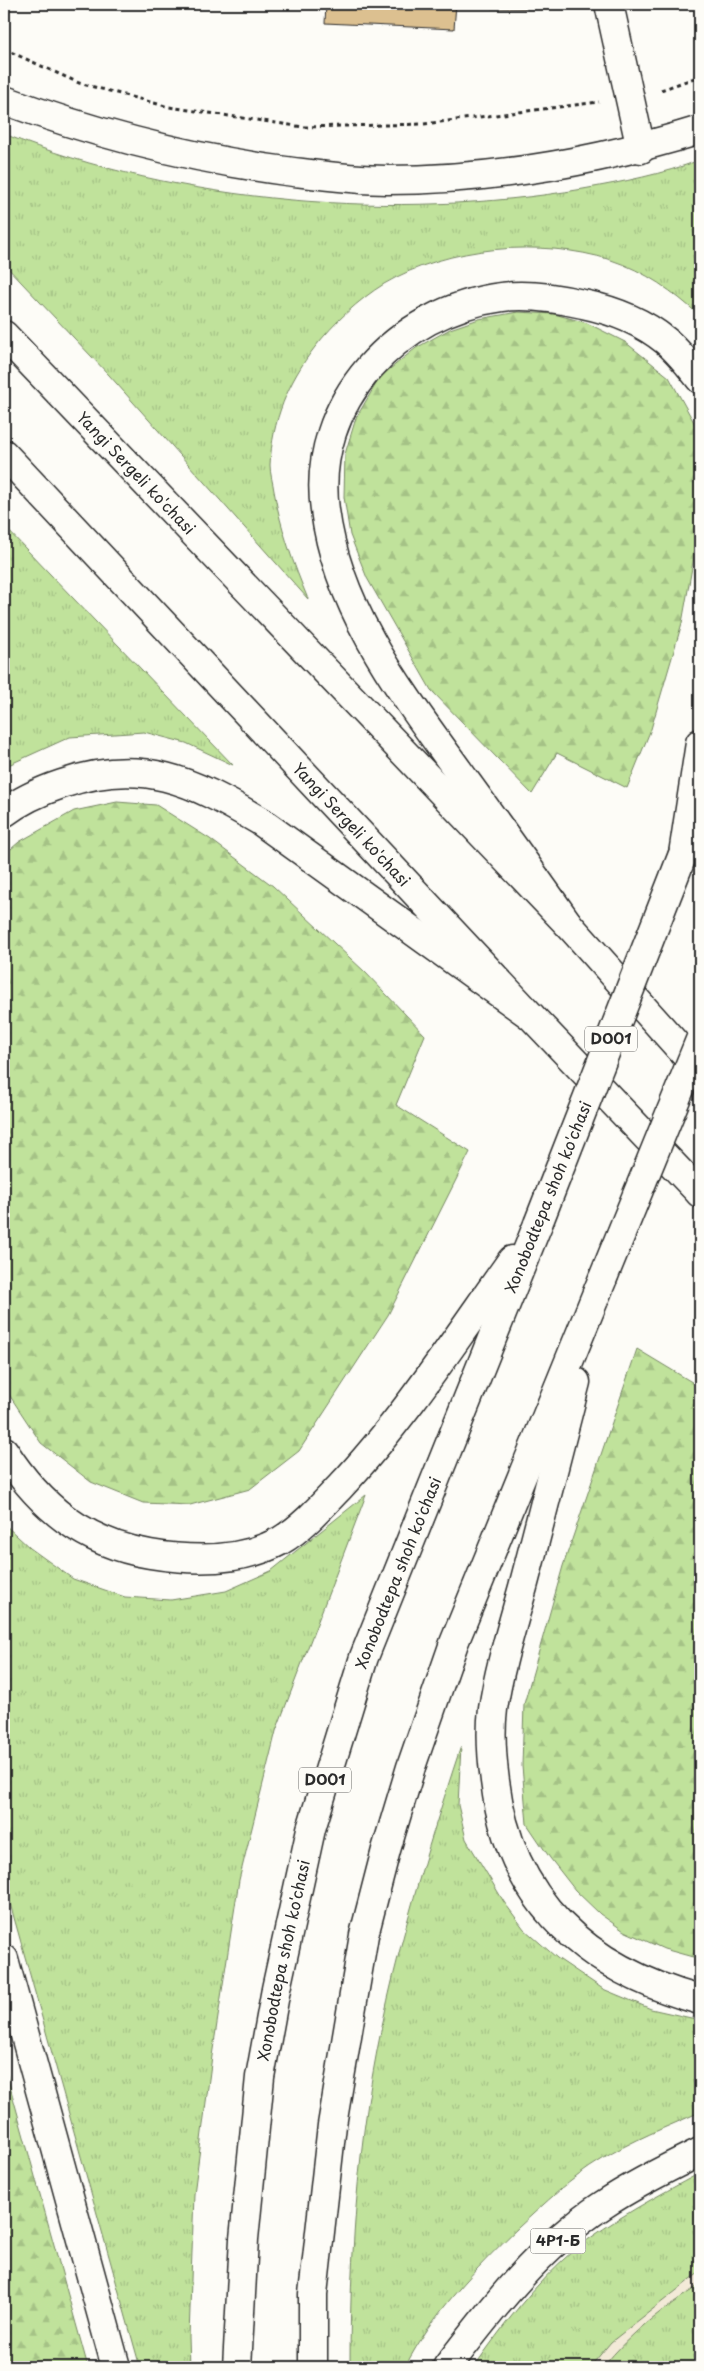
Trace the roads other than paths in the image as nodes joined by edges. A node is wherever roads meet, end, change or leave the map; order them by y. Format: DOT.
graph roads {
  1 [pos="609,4"];
  2 [pos="4,100"];
  3 [pos="700,130"];
  4 [pos="641,149"];
  5 [pos="4,336"];
  6 [pos="700,379"];
  7 [pos="4,454"];
  8 [pos="700,743"];
  9 [pos="4,813"];
  10 [pos="700,816"];
  11 [pos="683,854"];
  12 [pos="569,925"];
  13 [pos="531,1016"];
  14 [pos="700,1040"];
  15 [pos="700,1071"];
  16 [pos="700,1192"];
  17 [pos="538,1224"];
  18 [pos="603,1278"];
  19 [pos="4,1451"];
  20 [pos="4,1959"];
  21 [pos="700,2000"];
  22 [pos="700,2152"];
  23 [pos="116,2367"];
  24 [pos="237,2367"];
  25 [pos="313,2367"];
  26 [pos="448,2367"];
  1 -- 4 [label="main road"];
  2 -- 4 [label="main road"];
  3 -- 4 [label="main road"];
  5 -- 12 [label="main road, Yangi Sergeli ko'chasi"];
  6 -- 12 [label="main road"];
  7 -- 13 [label="main road, Yangi Sergeli ko'chasi"];
  8 -- 11 [label="main road"];
  9 -- 13 [label="main road"];
  10 -- 11 [label="main road, Xonobodtepa shoh ko'chasi / D001"];
  11 -- 17 [label="main road, Xonobodtepa shoh ko'chasi / D001, bridge"];
  12 -- 15 [label="main road, Yangi Sergeli ko'chasi"];
  13 -- 16 [label="main road, Yangi Sergeli ko'chasi"];
  14 -- 18 [label="main road, bridge"];
  17 -- 19 [label="main road"];
  17 -- 24 [label="main road, Xonobodtepa shoh ko'chasi / D001"];
  18 -- 21 [label="main road"];
  18 -- 25 [label="main road"];
  20 -- 23 [label="main road"];
  22 -- 26 [label="main road, 4Р1-Б"];
}
